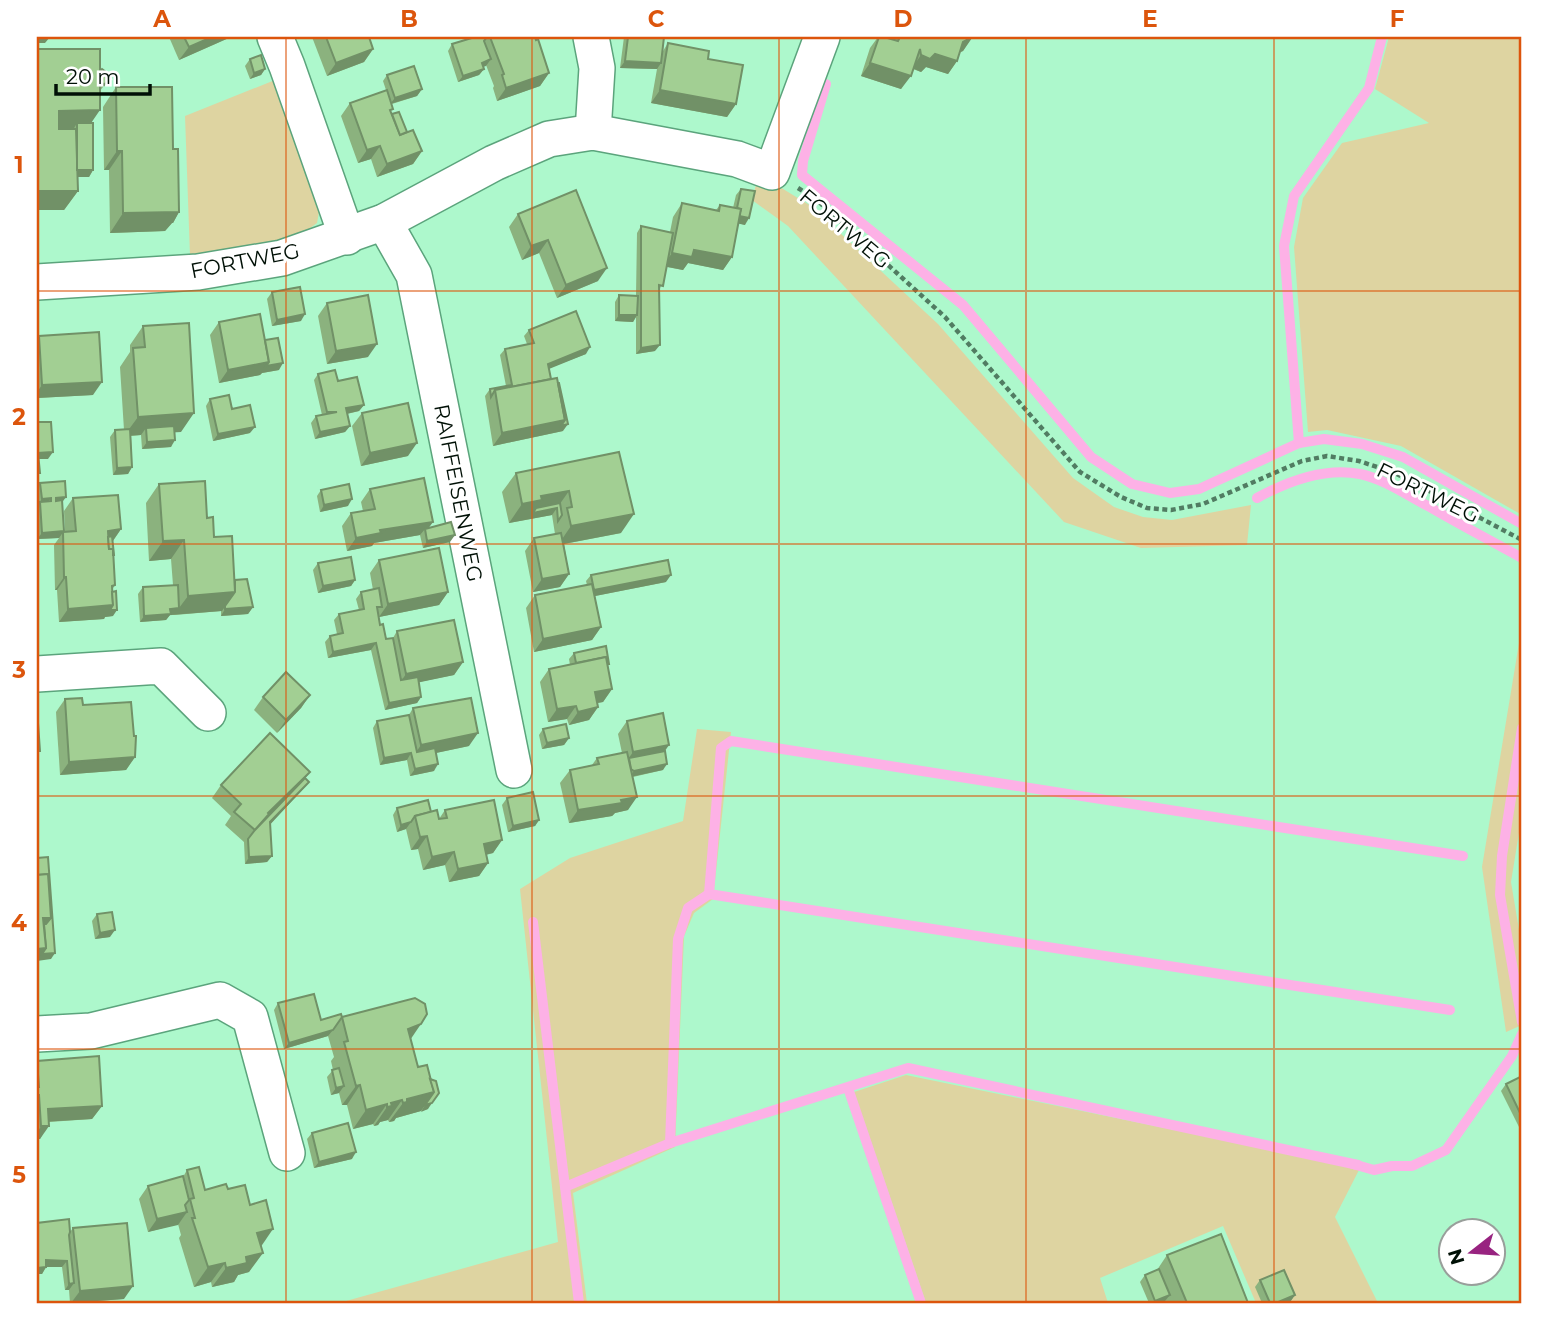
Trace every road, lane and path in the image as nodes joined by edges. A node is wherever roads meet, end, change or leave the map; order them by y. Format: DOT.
graph roads {
  1 [pos="275,37"];
  2 [pos="591,37"];
  3 [pos="822,37"];
  4 [pos="593,132"];
  5 [pos="772,172"];
  6 [pos="384,222"];
  7 [pos="347,237"];
  8 [pos="37,282"];
  9 [pos="1522,540"];
  10 [pos="37,674"];
  11 [pos="208,713"];
  12 [pos="514,770"];
  13 [pos="37,1034"];
  14 [pos="287,1153"];
  1 -- 7 [label="street"];
  2 -- 4 [label="street"];
  3 -- 5 [label="street"];
  4 -- 5 [label="street, FORTWEG"];
  4 -- 6 [label="street, FORTWEG"];
  5 -- 9 [label="path, FORTWEG"];
  6 -- 7 [label="street, FORTWEG"];
  6 -- 12 [label="street, RAIFFEISENWEG"];
  7 -- 8 [label="street, FORTWEG"];
  10 -- 11 [label="street"];
  13 -- 14 [label="street"];
}
